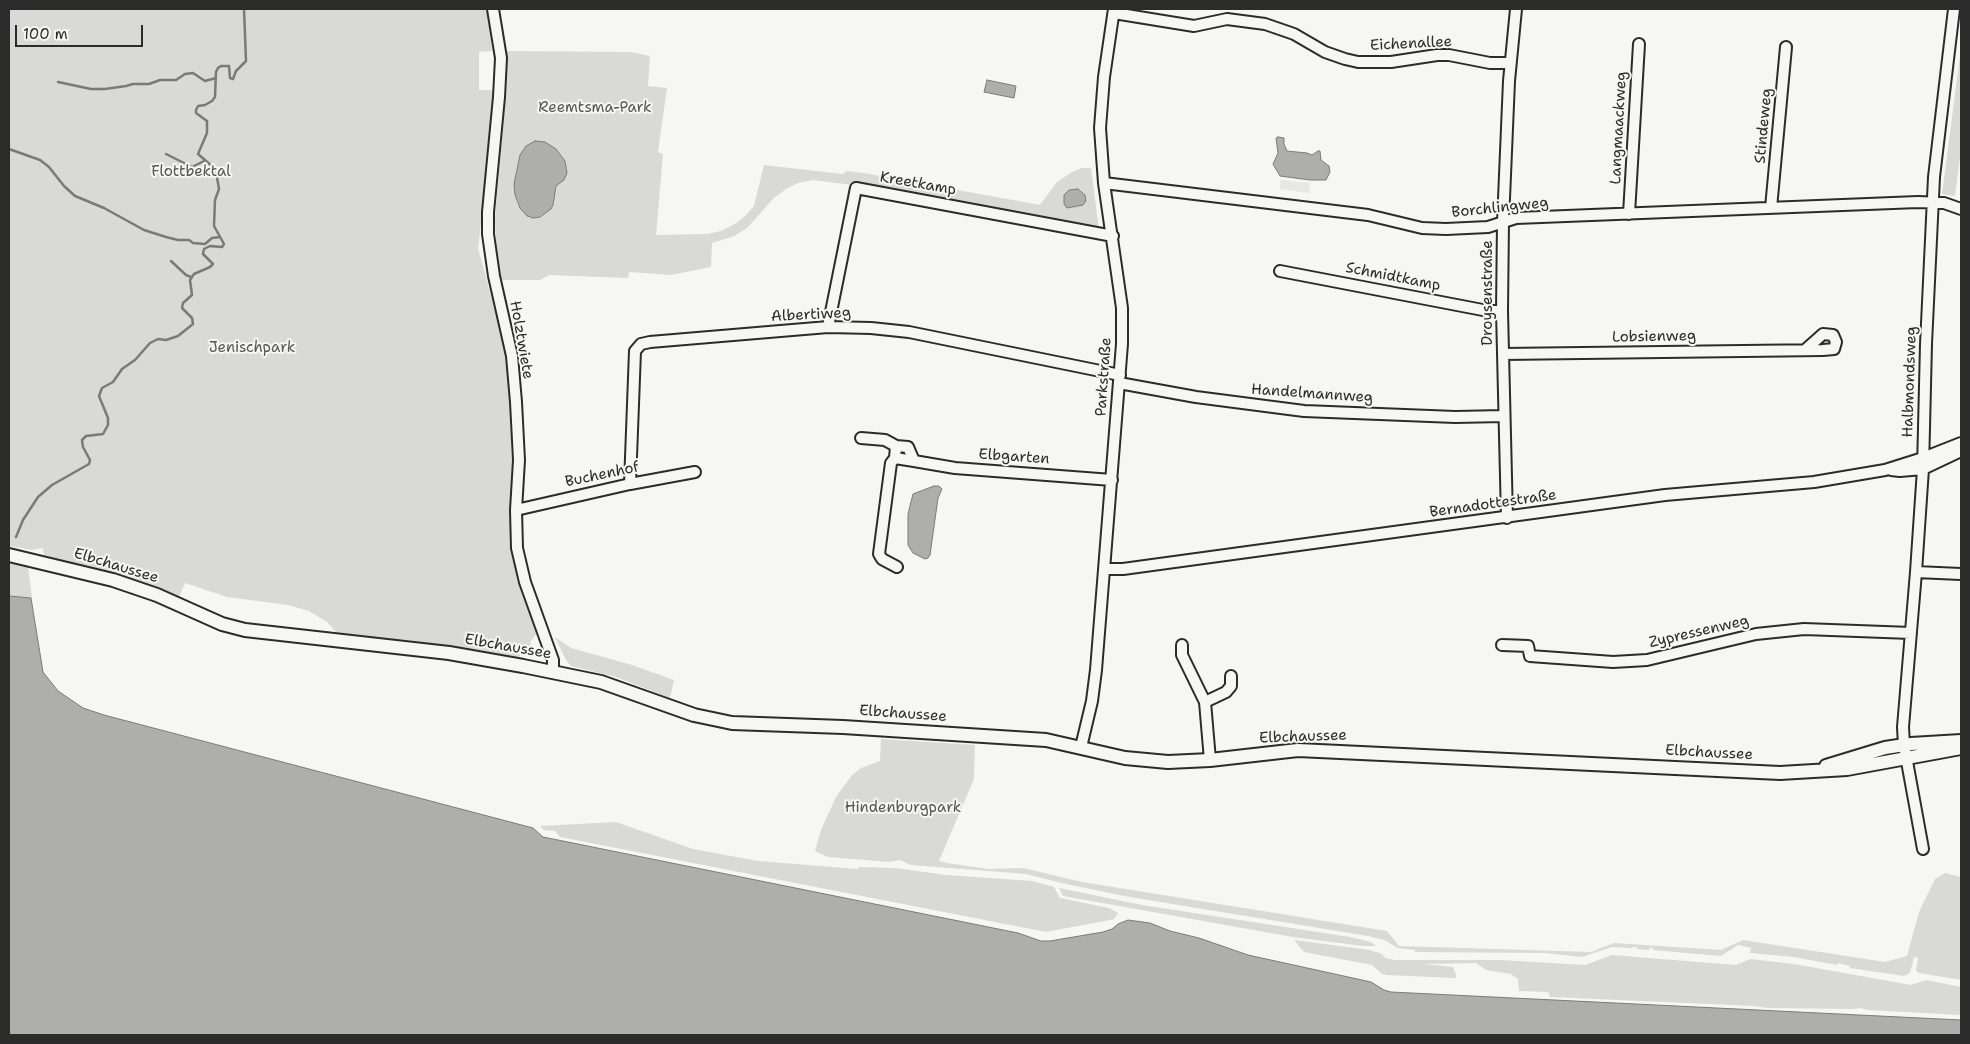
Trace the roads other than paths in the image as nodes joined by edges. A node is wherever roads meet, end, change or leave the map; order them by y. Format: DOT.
graph roads {
  1 [pos="493,9"];
  2 [pos="1516,9"];
  3 [pos="1954,9"];
  4 [pos="1114,11"];
  5 [pos="1638,44"];
  6 [pos="1786,47"];
  7 [pos="1510,63"];
  8 [pos="1104,183"];
  9 [pos="1933,202"];
  10 [pos="1772,208"];
  11 [pos="1961,209"];
  12 [pos="1629,214"];
  13 [pos="1503,222"];
  14 [pos="1113,236"];
  15 [pos="1280,270"];
  16 [pos="1502,311"];
  17 [pos="828,327"];
  18 [pos="1805,350"];
  19 [pos="1503,354"];
  20 [pos="1120,379"];
  21 [pos="1504,416"];
  22 [pos="861,438"];
  23 [pos="1961,443"];
  24 [pos="896,446"];
  25 [pos="1961,451"];
  26 [pos="894,458"];
  27 [pos="914,461"];
  28 [pos="1923,464"];
  29 [pos="695,472"];
  30 [pos="1112,480"];
  31 [pos="630,484"];
  32 [pos="516,510"];
  33 [pos="1507,518"];
  34 [pos="9,555"];
  35 [pos="896,566"];
  36 [pos="1105,569"];
  37 [pos="1916,572"];
  38 [pos="1961,574"];
  39 [pos="1911,633"];
  40 [pos="1502,644"];
  41 [pos="1182,645"];
  42 [pos="553,672"];
  43 [pos="1231,676"];
  44 [pos="1204,702"];
  45 [pos="1961,741"];
  46 [pos="1081,747"];
  47 [pos="1961,748"];
  48 [pos="1906,751"];
  49 [pos="1210,760"];
  50 [pos="1924,849"];
  1 -- 32 [label="street, Holztwiete"];
  2 -- 7 [label="street, Droysenstraße"];
  3 -- 9 [label="street, Halbmondsweg"];
  4 -- 7 [label="street, Eichenallee"];
  4 -- 8 [label="street, Parkstraße"];
  5 -- 12 [label="street, Langmaackweg"];
  6 -- 10 [label="street, Stindeweg"];
  7 -- 13 [label="street, Droysenstraße"];
  8 -- 13 [label="street, Borchlingweg"];
  8 -- 14 [label="street, Parkstraße"];
  9 -- 10 [label="street, Borchlingweg"];
  9 -- 11 [label="street, Borchlingweg"];
  9 -- 28 [label="street, Halbmondsweg"];
  10 -- 12 [label="street, Borchlingweg"];
  12 -- 13 [label="street, Borchlingweg"];
  13 -- 16 [label="street, Droysenstraße"];
  14 -- 17 [label="street, Kreetkamp"];
  14 -- 20 [label="street, Parkstraße"];
  15 -- 16 [label="street, Schmidtkamp"];
  16 -- 19 [label="street, Droysenstraße"];
  17 -- 20 [label="street, Albertiweg"];
  17 -- 31 [label="street, Albertiweg"];
  18 -- 19 [label="street, Lobsienweg"];
  19 -- 21 [label="street, Droysenstraße"];
  20 -- 21 [label="street, Handelmannweg"];
  20 -- 30 [label="street, Parkstraße"];
  21 -- 33 [label="street, Droysenstraße"];
  22 -- 24 [label="street"];
  23 -- 28 [label="street, Bernadottestraße"];
  24 -- 26 [label="street"];
  24 -- 27 [label="street"];
  25 -- 28 [label="street, Bernadottestraße"];
  26 -- 27 [label="street, Elbgarten"];
  26 -- 35 [label="street"];
  27 -- 30 [label="street, Elbgarten"];
  28 -- 33 [label="street, Bernadottestraße"];
  28 -- 37 [label="street, Halbmondsweg"];
  29 -- 31 [label="street, Buchenhof"];
  30 -- 36 [label="street, Parkstraße"];
  31 -- 32 [label="street, Buchenhof"];
  32 -- 42 [label="street, Holztwiete"];
  33 -- 36 [label="street, Bernadottestraße"];
  34 -- 42 [label="main road, Elbchaussee"];
  36 -- 46 [label="street, Parkstraße"];
  37 -- 38 [label="street"];
  37 -- 39 [label="street, Halbmondsweg"];
  39 -- 40 [label="street, Zypressenweg"];
  39 -- 48 [label="street, Halbmondsweg"];
  41 -- 44 [label="street"];
  42 -- 46 [label="main road, Elbchaussee"];
  43 -- 44 [label="street"];
  44 -- 49 [label="street"];
  45 -- 48 [label="main road, Elbchaussee"];
  46 -- 49 [label="main road, Elbchaussee"];
  47 -- 48 [label="main road, Elbchaussee"];
  48 -- 49 [label="main road, Elbchaussee"];
  48 -- 50 [label="street, Halbmondsweg"];
}
